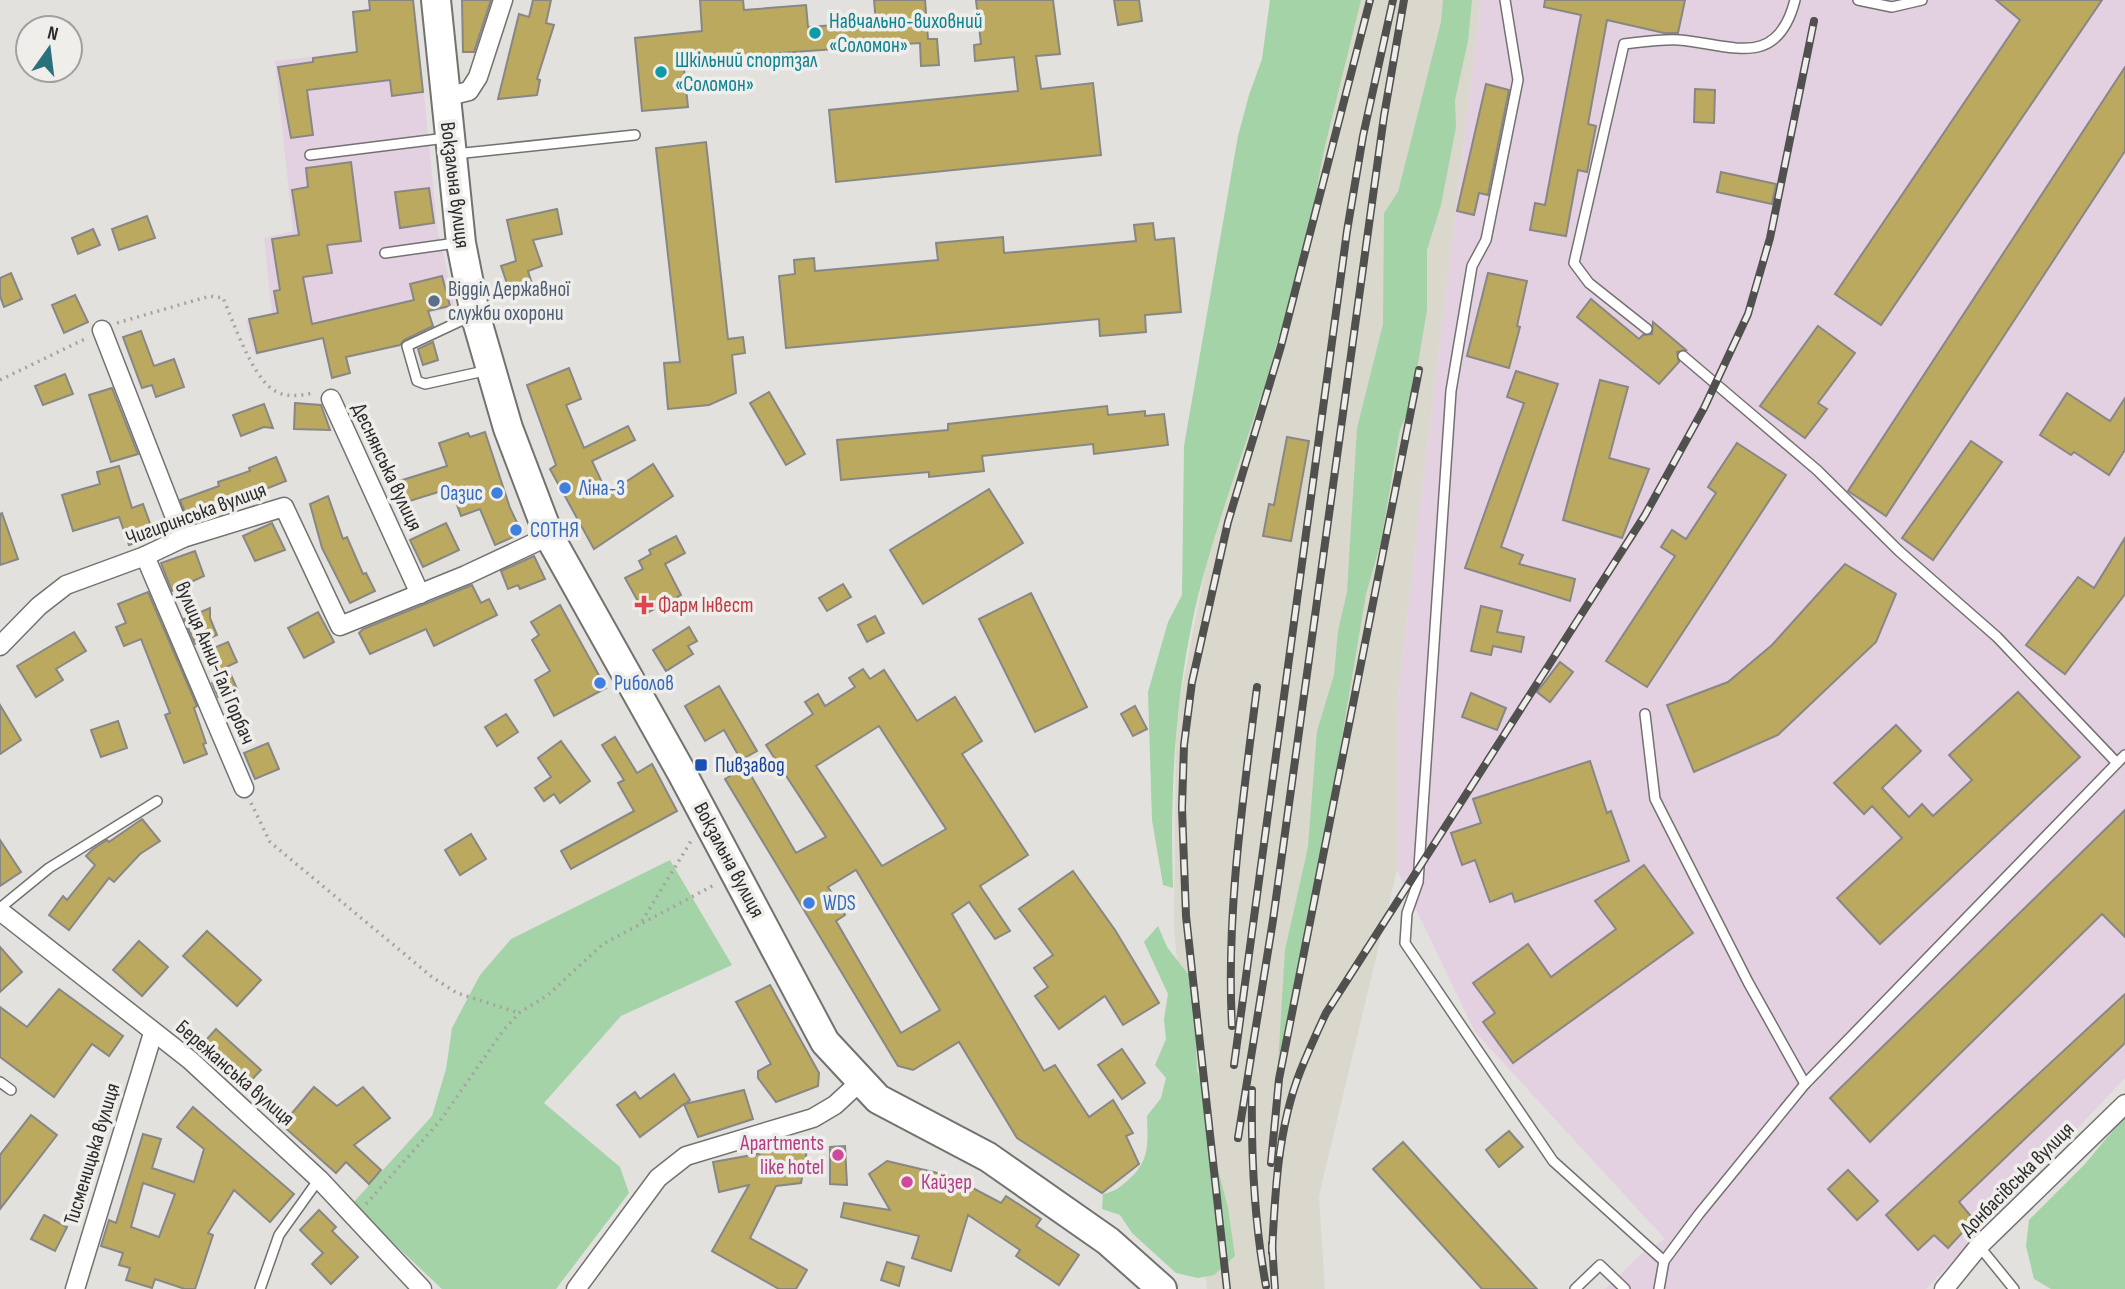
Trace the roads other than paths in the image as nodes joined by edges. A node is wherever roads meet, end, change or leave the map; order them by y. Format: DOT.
graph roads {
  1 [pos="436,0"];
  2 [pos="503,0"];
  3 [pos="1505,0"];
  4 [pos="1794,0"];
  5 [pos="1858,0"];
  6 [pos="1922,0"];
  7 [pos="445,97"];
  8 [pos="635,135"];
  9 [pos="449,146"];
  10 [pos="310,155"];
  11 [pos="461,243"];
  12 [pos="385,253"];
  13 [pos="475,314"];
  14 [pos="1647,329"];
  15 [pos="102,330"];
  16 [pos="1683,356"];
  17 [pos="492,370"];
  18 [pos="331,399"];
  19 [pos="549,536"];
  20 [pos="183,538"];
  21 [pos="145,556"];
  22 [pos="420,594"];
  23 [pos="0,646"];
  24 [pos="1646,714"];
  25 [pos="2125,755"];
  26 [pos="2118,763"];
  27 [pos="244,788"];
  28 [pos="157,801"];
  29 [pos="0,909"];
  30 [pos="153,1032"];
  31 [pos="861,1081"];
  32 [pos="0,1082"];
  33 [pos="1805,1084"];
  34 [pos="11,1090"];
  35 [pos="2125,1104"];
  36 [pos="319,1179"];
  37 [pos="1979,1246"];
  38 [pos="1664,1261"];
  39 [pos="75,1289"];
  40 [pos="260,1289"];
  41 [pos="422,1289"];
  42 [pos="576,1289"];
  43 [pos="1162,1289"];
  44 [pos="1575,1289"];
  45 [pos="1625,1289"];
  46 [pos="1659,1289"];
  47 [pos="1944,1289"];
  48 [pos="2014,1289"];
  1 -- 7 [label="main road, Вокзальна вулиця"];
  2 -- 7 [label="street"];
  3 -- 38 [label="lane"];
  4 -- 14 [label="lane"];
  5 -- 6 [label="lane"];
  7 -- 9 [label="main road, Вокзальна вулиця"];
  8 -- 9 [label="lane"];
  9 -- 10 [label="lane"];
  9 -- 11 [label="main road, Вокзальна вулиця"];
  11 -- 12 [label="lane"];
  11 -- 13 [label="main road, Вокзальна вулиця"];
  13 -- 17 [label="main road, Вокзальна вулиця"];
  13 -- 17 [label="lane"];
  15 -- 20 [label="street"];
  16 -- 26 [label="lane"];
  17 -- 19 [label="main road, Вокзальна вулиця"];
  18 -- 22 [label="street, Деснянська вулиця"];
  19 -- 22 [label="street, Чигиринська вулиця"];
  19 -- 31 [label="main road, Вокзальна вулиця"];
  20 -- 21 [label="street, Чигиринська вулиця"];
  20 -- 22 [label="street, Чигиринська вулиця"];
  21 -- 23 [label="street, Чигиринська вулиця"];
  21 -- 27 [label="street, вулиця Анни-Галі Горбач"];
  24 -- 33 [label="lane"];
  25 -- 26 [label="lane"];
  26 -- 33 [label="lane"];
  28 -- 29 [label="lane"];
  29 -- 30 [label="street, Бережанська вулиця"];
  30 -- 36 [label="street, Бережанська вулиця"];
  30 -- 39 [label="street, Тисменицька вулиця"];
  31 -- 42 [label="street"];
  31 -- 43 [label="main road, Вокзальна вулиця"];
  32 -- 34 [label="lane"];
  33 -- 38 [label="lane"];
  35 -- 37 [label="street, Донбасівська вулиця"];
  36 -- 40 [label="lane"];
  36 -- 41 [label="street, Бережанська вулиця"];
  37 -- 47 [label="street, Донбасівська вулиця"];
  37 -- 48 [label="lane"];
  38 -- 46 [label="lane"];
  44 -- 45 [label="lane"];
}
